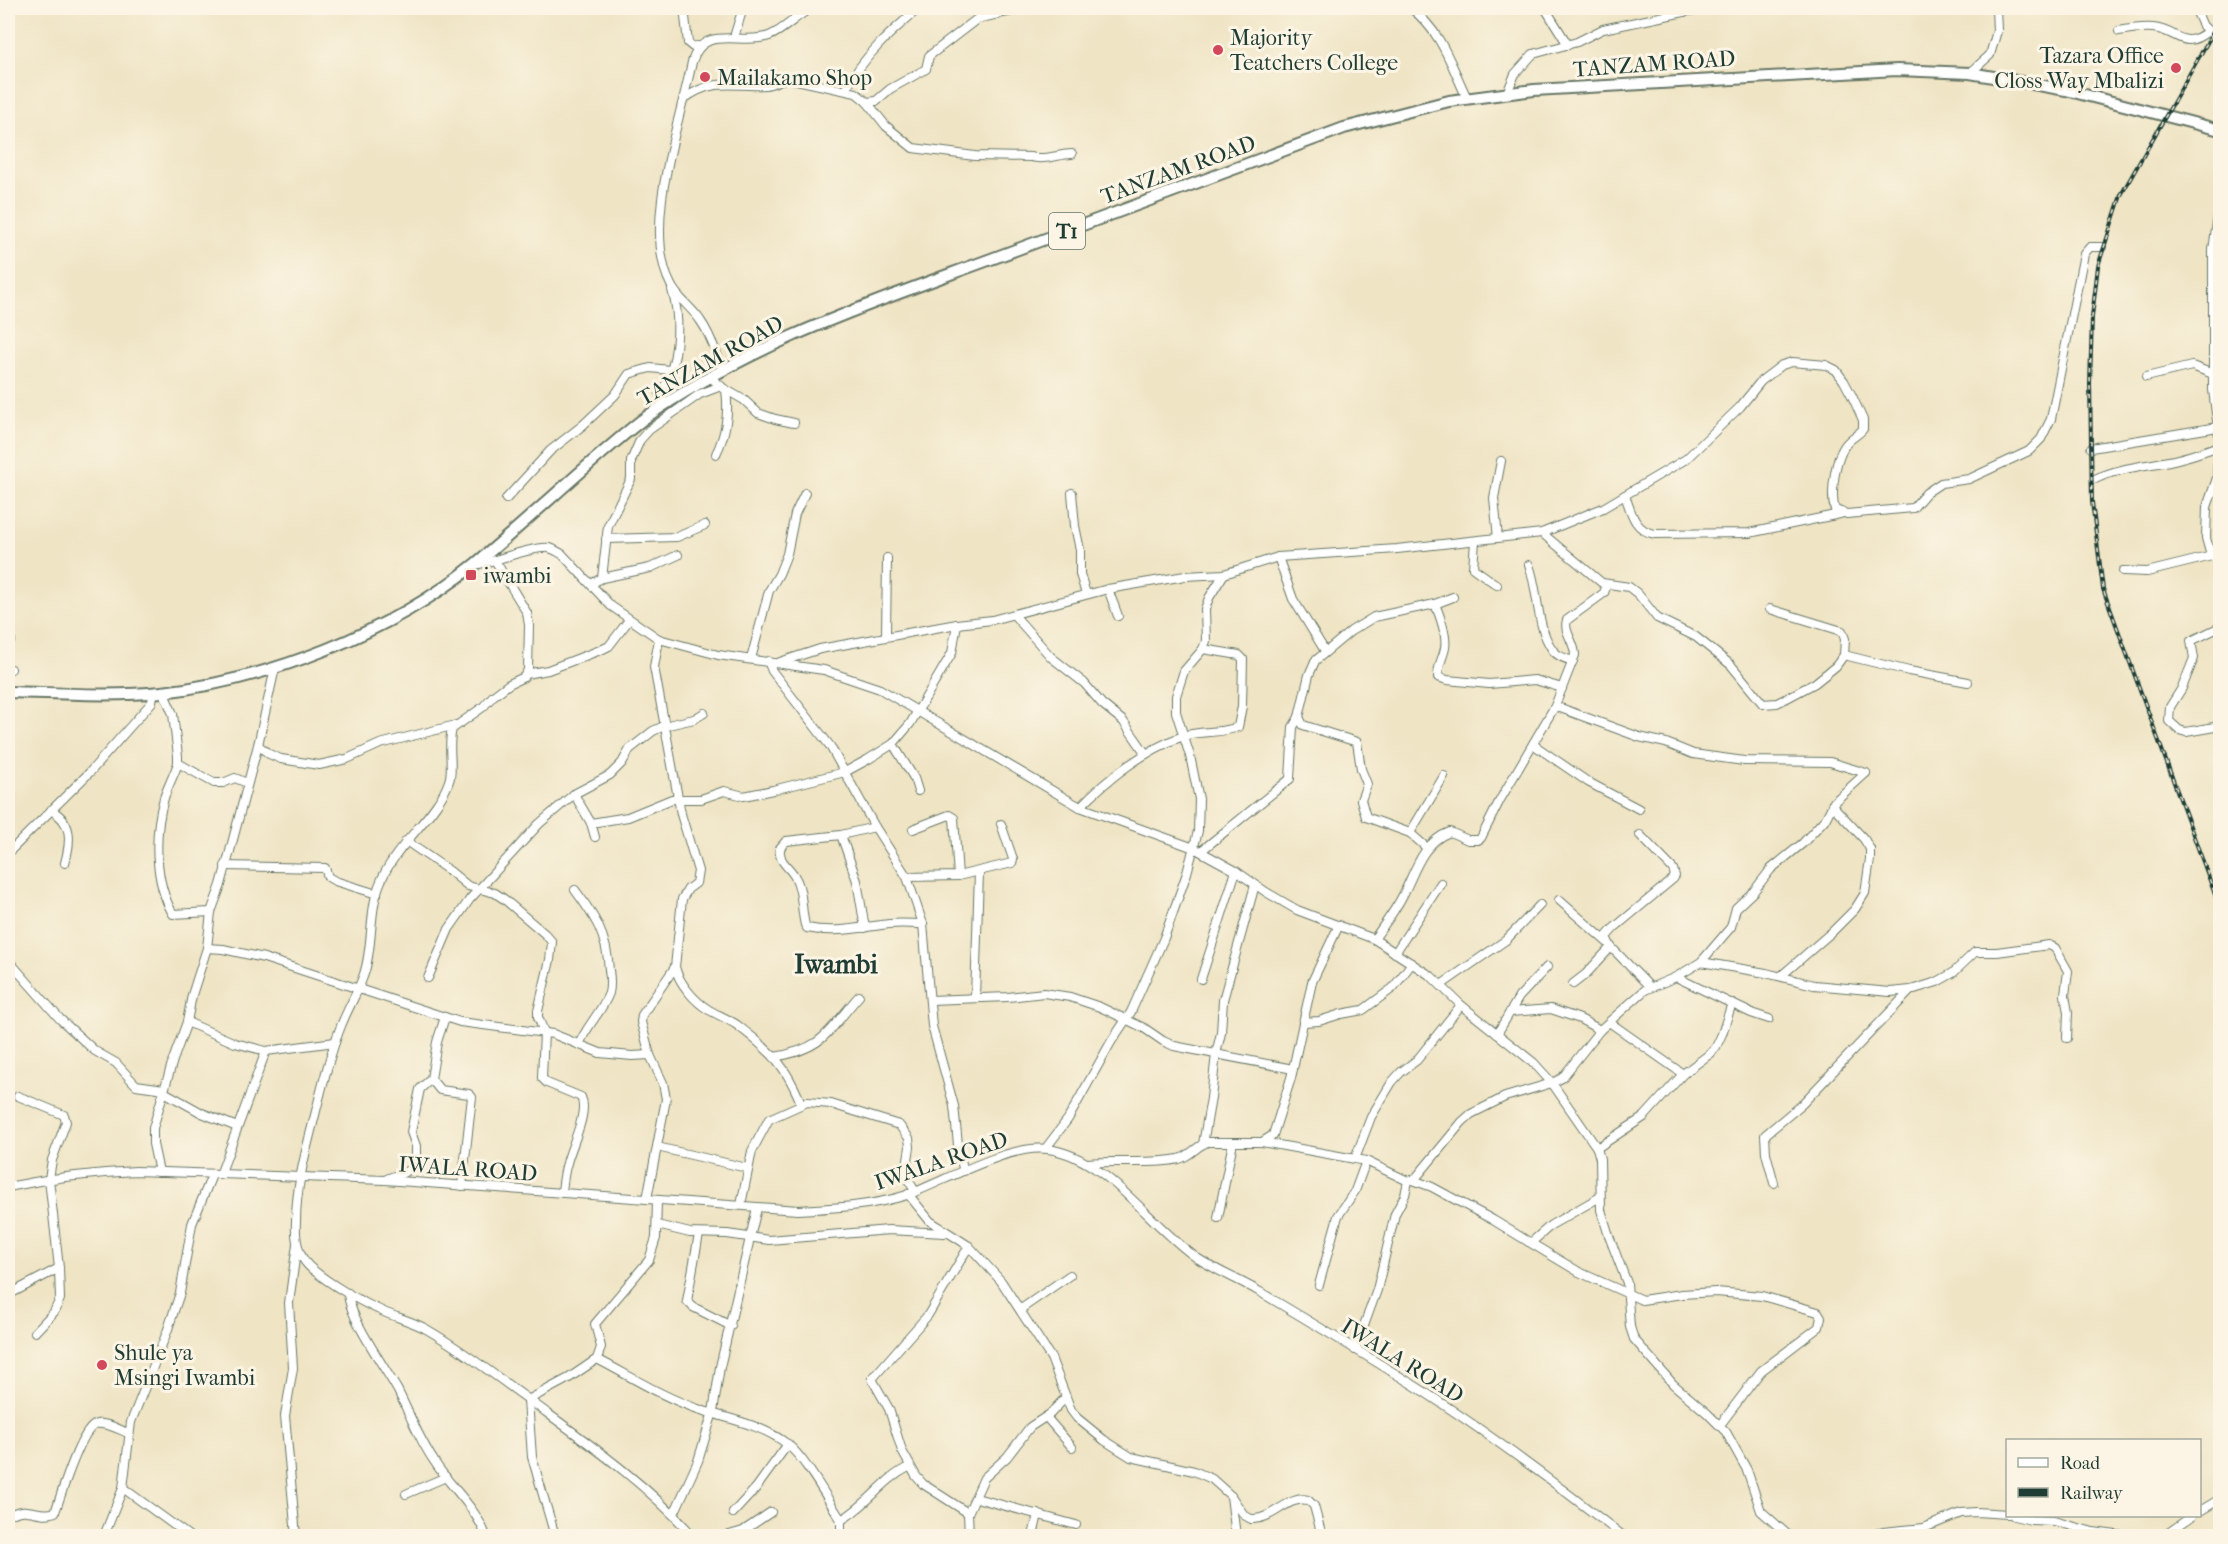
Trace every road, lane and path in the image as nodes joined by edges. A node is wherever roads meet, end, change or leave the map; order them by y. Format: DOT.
graph roads {
  1 [pos="684,8"];
  2 [pos="742,8"];
  3 [pos="812,8"];
  4 [pos="901,8"];
  5 [pos="919,8"];
  6 [pos="1025,8"];
  7 [pos="1411,8"];
  8 [pos="1545,8"];
  9 [pos="1703,8"];
  10 [pos="1996,8"];
  11 [pos="2195,8"];
  12 [pos="910,14"];
  13 [pos="2119,31"];
  14 [pos="2208,31"];
  15 [pos="734,38"];
  16 [pos="2220,42"];
  17 [pos="1568,45"];
  18 [pos="698,46"];
  19 [pos="1970,73"];
  20 [pos="846,90"];
  21 [pos="1507,93"];
  22 [pos="1467,98"];
  23 [pos="684,99"];
  24 [pos="867,102"];
  25 [pos="2220,130"];
  26 [pos="1072,154"];
  27 [pos="2220,202"];
  28 [pos="2102,247"];
  29 [pos="671,286"];
  30 [pos="2217,332"];
  31 [pos="670,370"];
  32 [pos="723,370"];
  33 [pos="2213,374"];
  34 [pos="710,377"];
  35 [pos="2146,377"];
  36 [pos="724,388"];
  37 [pos="663,405"];
  38 [pos="2218,416"];
  39 [pos="794,423"];
  40 [pos="2218,427"];
  41 [pos="2219,446"];
  42 [pos="2091,448"];
  43 [pos="716,454"];
  44 [pos="1501,461"];
  45 [pos="2095,479"];
  46 [pos="805,493"];
  47 [pos="1072,493"];
  48 [pos="1625,495"];
  49 [pos="506,499"];
  50 [pos="1841,513"];
  51 [pos="705,525"];
  52 [pos="1542,532"];
  53 [pos="1498,538"];
  54 [pos="606,539"];
  55 [pos="1475,541"];
  56 [pos="2220,554"];
  57 [pos="678,555"];
  58 [pos="2211,556"];
  59 [pos="1278,557"];
  60 [pos="887,558"];
  61 [pos="496,562"];
  62 [pos="1529,565"];
  63 [pos="473,566"];
  64 [pos="2122,571"];
  65 [pos="1224,574"];
  66 [pos="602,578"];
  67 [pos="591,584"];
  68 [pos="1607,584"];
  69 [pos="1497,585"];
  70 [pos="1108,589"];
  71 [pos="1086,594"];
  72 [pos="1453,597"];
  73 [pos="1435,604"];
  74 [pos="1770,609"];
  75 [pos="1014,615"];
  76 [pos="1118,616"];
  77 [pos="629,620"];
  78 [pos="957,624"];
  79 [pos="2220,627"];
  80 [pos="886,636"];
  81 [pos="659,639"];
  82 [pos="1203,649"];
  83 [pos="1325,651"];
  84 [pos="1844,655"];
  85 [pos="751,659"];
  86 [pos="768,661"];
  87 [pos="1573,661"];
  88 [pos="779,663"];
  89 [pos="275,668"];
  90 [pos="526,674"];
  91 [pos="1968,682"];
  92 [pos="1562,688"];
  93 [pos="8,692"];
  94 [pos="160,692"];
  95 [pos="1555,706"];
  96 [pos="918,711"];
  97 [pos="704,713"];
  98 [pos="1299,717"];
  99 [pos="457,724"];
  100 [pos="664,726"];
  101 [pos="2220,726"];
  102 [pos="1183,736"];
  103 [pos="893,744"];
  104 [pos="258,745"];
  105 [pos="1534,745"];
  106 [pos="1146,754"];
  107 [pos="178,763"];
  108 [pos="845,772"];
  109 [pos="1444,776"];
  110 [pos="247,783"];
  111 [pos="918,791"];
  112 [pos="574,794"];
  113 [pos="679,799"];
  114 [pos="1832,804"];
  115 [pos="1080,807"];
  116 [pos="1639,809"];
  117 [pos="51,810"];
  118 [pos="591,823"];
  119 [pos="1001,824"];
  120 [pos="875,826"];
  121 [pos="913,829"];
  122 [pos="1410,833"];
  123 [pos="1640,834"];
  124 [pos="841,835"];
  125 [pos="596,837"];
  126 [pos="406,841"];
  127 [pos="1426,848"];
  128 [pos="1198,849"];
  129 [pos="8,853"];
  130 [pos="65,863"];
  131 [pos="225,866"];
  132 [pos="1236,871"];
  133 [pos="979,872"];
  134 [pos="957,876"];
  135 [pos="907,877"];
  136 [pos="1441,883"];
  137 [pos="1255,885"];
  138 [pos="477,890"];
  139 [pos="575,890"];
  140 [pos="377,894"];
  141 [pos="1559,900"];
  142 [pos="1540,905"];
  143 [pos="211,912"];
  144 [pos="923,924"];
  145 [pos="1339,925"];
  146 [pos="865,928"];
  147 [pos="1374,939"];
  148 [pos="1609,945"];
  149 [pos="207,948"];
  150 [pos="1395,953"];
  151 [pos="8,960"];
  152 [pos="1701,962"];
  153 [pos="1412,963"];
  154 [pos="675,967"];
  155 [pos="1547,967"];
  156 [pos="1781,976"];
  157 [pos="1676,977"];
  158 [pos="428,978"];
  159 [pos="1201,979"];
  160 [pos="1574,984"];
  161 [pos="1441,985"];
  162 [pos="1650,987"];
  163 [pos="359,988"];
  164 [pos="1911,990"];
  165 [pos="859,996"];
  166 [pos="975,998"];
  167 [pos="930,1000"];
  168 [pos="1731,1004"];
  169 [pos="1461,1005"];
  170 [pos="1510,1012"];
  171 [pos="445,1017"];
  172 [pos="1769,1019"];
  173 [pos="1126,1020"];
  174 [pos="187,1022"];
  175 [pos="1303,1022"];
  176 [pos="1609,1022"];
  177 [pos="1600,1030"];
  178 [pos="544,1032"];
  179 [pos="1497,1034"];
  180 [pos="2067,1038"];
  181 [pos="335,1042"];
  182 [pos="579,1045"];
  183 [pos="266,1051"];
  184 [pos="650,1054"];
  185 [pos="1216,1054"];
  186 [pos="774,1057"];
  187 [pos="1293,1069"];
  188 [pos="1683,1074"];
  189 [pos="430,1079"];
  190 [pos="1552,1083"];
  191 [pos="164,1090"];
  192 [pos="18,1096"];
  193 [pos="801,1103"];
  194 [pos="237,1126"];
  195 [pos="1233,1142"];
  196 [pos="1262,1142"];
  197 [pos="1203,1144"];
  198 [pos="657,1147"];
  199 [pos="1046,1148"];
  200 [pos="1598,1148"];
  201 [pos="1355,1159"];
  202 [pos="1366,1161"];
  203 [pos="1087,1163"];
  204 [pos="747,1168"];
  205 [pos="964,1171"];
  206 [pos="159,1172"];
  207 [pos="216,1175"];
  208 [pos="49,1179"];
  209 [pos="301,1179"];
  210 [pos="385,1180"];
  211 [pos="1410,1180"];
  212 [pos="1774,1183"];
  213 [pos="462,1186"];
  214 [pos="8,1187"];
  215 [pos="562,1192"];
  216 [pos="912,1193"];
  217 [pos="1600,1197"];
  218 [pos="647,1199"];
  219 [pos="657,1200"];
  220 [pos="741,1205"];
  221 [pos="757,1208"];
  222 [pos="1218,1218"];
  223 [pos="657,1226"];
  224 [pos="947,1233"];
  225 [pos="699,1234"];
  226 [pos="751,1237"];
  227 [pos="1528,1242"];
  228 [pos="298,1243"];
  229 [pos="969,1246"];
  230 [pos="59,1268"];
  231 [pos="1070,1275"];
  232 [pos="1319,1284"];
  233 [pos="348,1293"];
  234 [pos="1629,1294"];
  235 [pos="8,1295"];
  236 [pos="1021,1310"];
  237 [pos="731,1326"];
  238 [pos="35,1332"];
  239 [pos="1355,1350"];
  240 [pos="597,1359"];
  241 [pos="1066,1397"];
  242 [pos="528,1400"];
  243 [pos="713,1412"];
  244 [pos="1046,1417"];
  245 [pos="1720,1425"];
  246 [pos="128,1433"];
  247 [pos="788,1444"];
  248 [pos="1072,1447"];
  249 [pos="909,1467"];
  250 [pos="446,1477"];
  251 [pos="123,1488"];
  252 [pos="406,1494"];
  253 [pos="1231,1496"];
  254 [pos="976,1497"];
  255 [pos="2220,1499"];
  256 [pos="2201,1510"];
  257 [pos="771,1512"];
  258 [pos="14,1513"];
  259 [pos="733,1513"];
  260 [pos="968,1513"];
  261 [pos="674,1514"];
  262 [pos="2006,1514"];
  263 [pos="1038,1515"];
  264 [pos="2020,1517"];
  265 [pos="2189,1517"];
  266 [pos="841,1520"];
  267 [pos="1076,1525"];
  268 [pos="104,1536"];
  269 [pos="189,1536"];
  270 [pos="296,1536"];
  271 [pos="486,1536"];
  272 [pos="555,1536"];
  273 [pos="693,1536"];
  274 [pos="726,1536"];
  275 [pos="842,1536"];
  276 [pos="969,1536"];
  277 [pos="1033,1536"];
  278 [pos="1236,1536"];
  279 [pos="1322,1536"];
  280 [pos="1623,1536"];
  281 [pos="1789,1536"];
  282 [pos="1866,1536"];
  283 [pos="2124,1536"];
  284 [pos="2164,1536"];
  1 -- 18 [label="street"];
  2 -- 15 [label="street"];
  3 -- 15 [label="street"];
  4 -- 12 [label="street"];
  5 -- 12 [label="street"];
  6 -- 24 [label="street"];
  7 -- 22 [label="street"];
  8 -- 17 [label="street"];
  9 -- 17 [label="street"];
  10 -- 19 [label="street"];
  11 -- 14 [label="street"];
  12 -- 20 [label="street"];
  13 -- 14 [label="street"];
  14 -- 16 [label="street"];
  15 -- 18 [label="street"];
  17 -- 21 [label="street"];
  18 -- 23 [label="street"];
  19 -- 21 [label="highway, TANZAM ROAD / T1"];
  19 -- 25 [label="highway, TANZAM ROAD / T1"];
  20 -- 23 [label="street"];
  20 -- 24 [label="street"];
  21 -- 22 [label="highway, TANZAM ROAD / T1"];
  22 -- 32 [label="highway, TANZAM ROAD / T1"];
  23 -- 29 [label="street"];
  24 -- 26 [label="street"];
  27 -- 30 [label="street"];
  28 -- 50 [label="street"];
  29 -- 31 [label="street"];
  29 -- 32 [label="street"];
  30 -- 33 [label="street"];
  31 -- 37 [label="street"];
  31 -- 49 [label="street"];
  32 -- 34 [label="highway, TANZAM ROAD / T1"];
  33 -- 35 [label="street"];
  33 -- 38 [label="street"];
  34 -- 36 [label="street"];
  34 -- 37 [label="highway, TANZAM ROAD / T1"];
  36 -- 39 [label="street"];
  36 -- 43 [label="street"];
  36 -- 54 [label="street"];
  37 -- 63 [label="highway, TANZAM ROAD / T1"];
  38 -- 40 [label="street"];
  40 -- 41 [label="street"];
  40 -- 42 [label="street"];
  41 -- 45 [label="street"];
  41 -- 58 [label="street"];
  44 -- 53 [label="street"];
  46 -- 85 [label="street"];
  47 -- 71 [label="street"];
  48 -- 50 [label="street"];
  48 -- 50 [label="street"];
  48 -- 52 [label="street"];
  51 -- 54 [label="street"];
  52 -- 53 [label="street"];
  52 -- 68 [label="street"];
  53 -- 55 [label="street"];
  54 -- 66 [label="street"];
  55 -- 59 [label="street"];
  55 -- 69 [label="street"];
  56 -- 58 [label="street"];
  57 -- 66 [label="street"];
  58 -- 64 [label="street"];
  59 -- 65 [label="street"];
  59 -- 83 [label="street"];
  60 -- 80 [label="street"];
  61 -- 63 [label="street"];
  61 -- 67 [label="street"];
  61 -- 90 [label="street"];
  62 -- 87 [label="street"];
  63 -- 89 [label="highway, TANZAM ROAD / T1"];
  65 -- 70 [label="street"];
  65 -- 82 [label="street"];
  66 -- 67 [label="street"];
  67 -- 77 [label="street"];
  68 -- 84 [label="street"];
  68 -- 87 [label="street"];
  70 -- 71 [label="street"];
  70 -- 76 [label="street"];
  71 -- 75 [label="street"];
  72 -- 73 [label="street"];
  73 -- 83 [label="street"];
  73 -- 92 [label="street"];
  74 -- 84 [label="street"];
  75 -- 78 [label="street"];
  75 -- 106 [label="street"];
  77 -- 81 [label="street"];
  77 -- 90 [label="street"];
  78 -- 80 [label="street"];
  78 -- 96 [label="street"];
  79 -- 101 [label="street"];
  80 -- 88 [label="street"];
  81 -- 85 [label="street"];
  81 -- 100 [label="street"];
  82 -- 102 [label="street"];
  82 -- 102 [label="street"];
  83 -- 98 [label="street"];
  84 -- 91 [label="street"];
  85 -- 86 [label="street"];
  86 -- 88 [label="street"];
  86 -- 108 [label="street"];
  87 -- 92 [label="street"];
  88 -- 96 [label="street"];
  89 -- 94 [label="highway, TANZAM ROAD / T1"];
  89 -- 104 [label="street"];
  90 -- 99 [label="street"];
  92 -- 95 [label="street"];
  93 -- 94 [label="highway, TANZAM ROAD / T1"];
  94 -- 107 [label="street"];
  94 -- 117 [label="street"];
  95 -- 105 [label="street"];
  95 -- 114 [label="street"];
  96 -- 103 [label="street"];
  96 -- 115 [label="street"];
  97 -- 100 [label="street"];
  98 -- 122 [label="street"];
  98 -- 128 [label="street"];
  99 -- 104 [label="street"];
  99 -- 126 [label="street"];
  100 -- 112 [label="street"];
  100 -- 113 [label="street"];
  102 -- 106 [label="street"];
  102 -- 128 [label="street"];
  103 -- 108 [label="street"];
  103 -- 111 [label="street"];
  104 -- 110 [label="street"];
  105 -- 116 [label="street"];
  105 -- 127 [label="street"];
  106 -- 115 [label="street"];
  107 -- 110 [label="street"];
  107 -- 143 [label="street"];
  108 -- 113 [label="street"];
  108 -- 120 [label="street"];
  109 -- 122 [label="street"];
  110 -- 131 [label="street"];
  112 -- 118 [label="street"];
  112 -- 138 [label="street"];
  113 -- 118 [label="street"];
  113 -- 154 [label="street"];
  114 -- 152 [label="street"];
  114 -- 156 [label="street"];
  115 -- 128 [label="street"];
  117 -- 129 [label="street"];
  117 -- 130 [label="street"];
  118 -- 125 [label="street"];
  119 -- 133 [label="street"];
  120 -- 124 [label="street"];
  120 -- 135 [label="street"];
  121 -- 134 [label="street"];
  122 -- 127 [label="street"];
  123 -- 148 [label="street"];
  124 -- 146 [label="street"];
  124 -- 146 [label="street"];
  126 -- 138 [label="street"];
  126 -- 140 [label="street"];
  127 -- 147 [label="street"];
  128 -- 132 [label="street"];
  128 -- 173 [label="street"];
  131 -- 140 [label="street"];
  131 -- 143 [label="street"];
  132 -- 137 [label="street"];
  132 -- 159 [label="street"];
  133 -- 134 [label="street"];
  133 -- 166 [label="street"];
  134 -- 135 [label="street"];
  135 -- 144 [label="street"];
  136 -- 150 [label="street"];
  137 -- 145 [label="street"];
  137 -- 185 [label="street"];
  138 -- 158 [label="street"];
  138 -- 178 [label="street"];
  139 -- 182 [label="street"];
  140 -- 163 [label="street"];
  141 -- 148 [label="street"];
  142 -- 161 [label="street"];
  143 -- 149 [label="street"];
  144 -- 146 [label="street"];
  144 -- 167 [label="street"];
  145 -- 147 [label="street"];
  145 -- 175 [label="street"];
  147 -- 150 [label="street"];
  148 -- 160 [label="street"];
  148 -- 162 [label="street"];
  149 -- 163 [label="street"];
  149 -- 174 [label="street"];
  150 -- 153 [label="street"];
  151 -- 191 [label="street"];
  152 -- 156 [label="street"];
  152 -- 157 [label="street"];
  153 -- 161 [label="street"];
  153 -- 175 [label="street"];
  154 -- 184 [label="street"];
  154 -- 186 [label="street"];
  155 -- 170 [label="street"];
  156 -- 164 [label="street"];
  157 -- 162 [label="street"];
  157 -- 168 [label="street"];
  161 -- 169 [label="street"];
  162 -- 176 [label="street"];
  163 -- 171 [label="street"];
  163 -- 181 [label="street"];
  164 -- 180 [label="street"];
  164 -- 212 [label="street"];
  165 -- 186 [label="street"];
  166 -- 167 [label="street"];
  166 -- 173 [label="street"];
  167 -- 205 [label="street"];
  168 -- 172 [label="street"];
  168 -- 188 [label="street"];
  169 -- 179 [label="street"];
  169 -- 201 [label="street"];
  170 -- 177 [label="street"];
  170 -- 179 [label="street"];
  171 -- 178 [label="street"];
  171 -- 189 [label="street"];
  173 -- 185 [label="street"];
  173 -- 199 [label="street"];
  174 -- 183 [label="street"];
  174 -- 191 [label="street"];
  175 -- 187 [label="street"];
  176 -- 177 [label="street"];
  176 -- 188 [label="street"];
  177 -- 190 [label="street"];
  178 -- 182 [label="street"];
  178 -- 215 [label="street"];
  179 -- 190 [label="street"];
  181 -- 183 [label="street"];
  181 -- 209 [label="street"];
  182 -- 184 [label="street"];
  183 -- 194 [label="street"];
  184 -- 198 [label="street"];
  185 -- 187 [label="street"];
  185 -- 197 [label="street"];
  186 -- 193 [label="street"];
  187 -- 196 [label="street"];
  188 -- 200 [label="street"];
  189 -- 210 [label="street"];
  189 -- 213 [label="street"];
  190 -- 200 [label="street"];
  190 -- 211 [label="street"];
  191 -- 194 [label="street"];
  191 -- 206 [label="street"];
  192 -- 208 [label="street"];
  193 -- 204 [label="street"];
  193 -- 216 [label="street"];
  194 -- 207 [label="street"];
  195 -- 196 [label="street"];
  195 -- 197 [label="street"];
  195 -- 222 [label="street"];
  196 -- 201 [label="street"];
  197 -- 203 [label="street"];
  198 -- 204 [label="street"];
  198 -- 218 [label="street"];
  199 -- 203 [label="street, IWALA ROAD"];
  199 -- 205 [label="street, IWALA ROAD"];
  200 -- 217 [label="street"];
  201 -- 202 [label="street"];
  202 -- 211 [label="street"];
  202 -- 232 [label="street"];
  203 -- 239 [label="street, IWALA ROAD"];
  204 -- 220 [label="street"];
  205 -- 216 [label="street, IWALA ROAD"];
  206 -- 207 [label="street, IWALA ROAD"];
  206 -- 208 [label="street, IWALA ROAD"];
  207 -- 209 [label="street, IWALA ROAD"];
  207 -- 246 [label="street"];
  208 -- 214 [label="street, IWALA ROAD"];
  208 -- 230 [label="street"];
  209 -- 210 [label="street, IWALA ROAD"];
  209 -- 228 [label="street"];
  210 -- 213 [label="street, IWALA ROAD"];
  211 -- 227 [label="street"];
  211 -- 239 [label="street"];
  213 -- 215 [label="street, IWALA ROAD"];
  215 -- 218 [label="street, IWALA ROAD"];
  216 -- 221 [label="street, IWALA ROAD"];
  216 -- 224 [label="street"];
  217 -- 227 [label="street"];
  217 -- 234 [label="street"];
  218 -- 219 [label="street, IWALA ROAD"];
  219 -- 220 [label="street, IWALA ROAD"];
  219 -- 223 [label="street"];
  220 -- 221 [label="street, IWALA ROAD"];
  221 -- 226 [label="street"];
  223 -- 225 [label="street"];
  223 -- 240 [label="street"];
  224 -- 226 [label="street"];
  224 -- 229 [label="street"];
  225 -- 226 [label="street"];
  225 -- 237 [label="street"];
  226 -- 237 [label="street"];
  227 -- 234 [label="street"];
  228 -- 233 [label="street"];
  228 -- 270 [label="street"];
  229 -- 236 [label="street"];
  229 -- 249 [label="street"];
  230 -- 235 [label="street"];
  230 -- 238 [label="street"];
  231 -- 236 [label="street"];
  233 -- 242 [label="street"];
  233 -- 250 [label="street"];
  234 -- 245 [label="street"];
  234 -- 245 [label="street"];
  236 -- 241 [label="street"];
  237 -- 243 [label="street"];
  239 -- 280 [label="street, IWALA ROAD"];
  240 -- 242 [label="street"];
  240 -- 243 [label="street"];
  241 -- 244 [label="street"];
  241 -- 253 [label="street"];
  242 -- 261 [label="street"];
  242 -- 272 [label="street"];
  243 -- 247 [label="street"];
  243 -- 261 [label="street"];
  244 -- 248 [label="street"];
  244 -- 254 [label="street"];
  245 -- 281 [label="street"];
  246 -- 251 [label="street"];
  246 -- 258 [label="street"];
  247 -- 259 [label="street"];
  247 -- 266 [label="street"];
  249 -- 260 [label="street"];
  249 -- 266 [label="street"];
  250 -- 252 [label="street"];
  250 -- 271 [label="street"];
  251 -- 268 [label="street"];
  251 -- 269 [label="street"];
  253 -- 278 [label="street"];
  253 -- 279 [label="street"];
  254 -- 260 [label="street"];
  254 -- 263 [label="street"];
  255 -- 256 [label="street"];
  257 -- 274 [label="street"];
  260 -- 276 [label="street"];
  261 -- 273 [label="street"];
  262 -- 282 [label="street"];
  263 -- 267 [label="street"];
  263 -- 277 [label="street"];
  264 -- 283 [label="street"];
  265 -- 284 [label="street"];
  266 -- 275 [label="street"];
}
